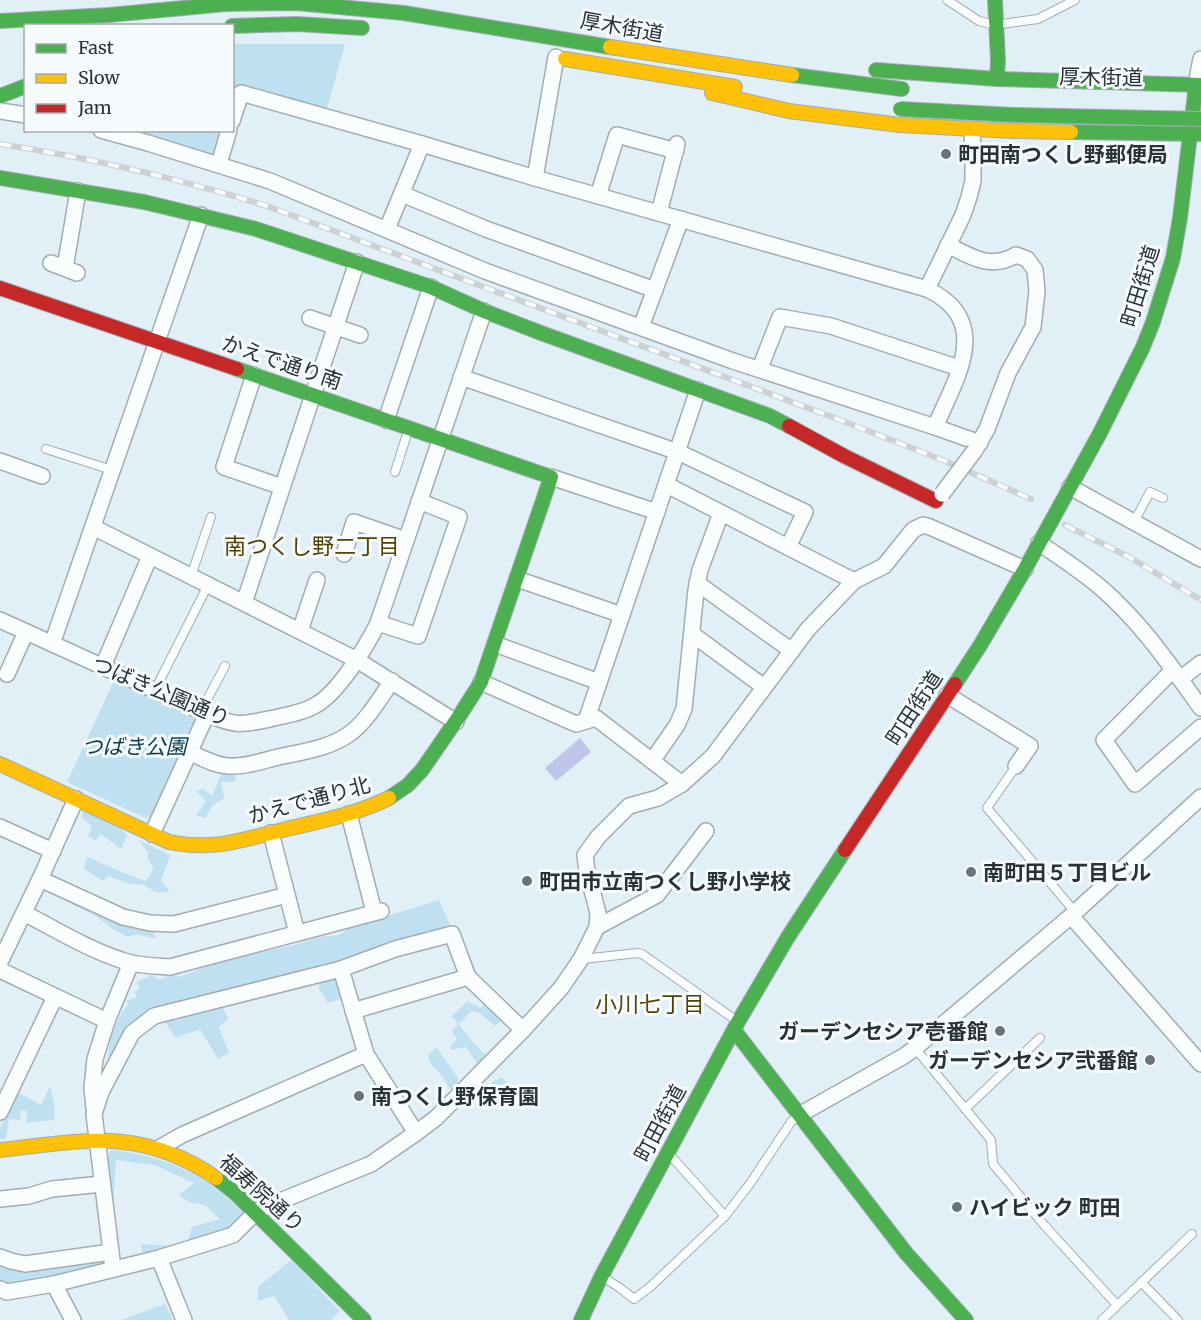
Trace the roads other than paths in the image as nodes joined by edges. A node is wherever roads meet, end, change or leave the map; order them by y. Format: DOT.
graph roads {
  1 [pos="947,0"];
  2 [pos="995,0"];
  3 [pos="1075,0"];
  4 [pos="0,21"];
  5 [pos="995,25"];
  6 [pos="234,26"];
  7 [pos="370,28"];
  8 [pos="550,56"];
  9 [pos="686,59"];
  10 [pos="1201,59"];
  11 [pos="777,60"];
  12 [pos="858,67"];
  13 [pos="662,76"];
  14 [pos="24,87"];
  15 [pos="761,90"];
  16 [pos="908,90"];
  17 [pos="997,90"];
  18 [pos="1199,90"];
  19 [pos="0,96"];
  20 [pos="1178,99"];
  21 [pos="895,108"];
  22 [pos="0,111"];
  23 [pos="24,115"];
  24 [pos="234,115"];
  25 [pos="1201,119"];
  26 [pos="972,130"];
  27 [pos="1013,131"];
  28 [pos="107,132"];
  29 [pos="229,132"];
  30 [pos="1195,134"];
  31 [pos="422,144"];
  32 [pos="219,164"];
  33 [pos="0,178"];
  34 [pos="535,178"];
  35 [pos="78,190"];
  36 [pos="402,194"];
  37 [pos="598,196"];
  38 [pos="659,213"];
  39 [pos="201,215"];
  40 [pos="681,219"];
  41 [pos="387,229"];
  42 [pos="948,245"];
  43 [pos="357,262"];
  44 [pos="64,268"];
  45 [pos="431,287"];
  46 [pos="0,288"];
  47 [pos="927,289"];
  48 [pos="655,290"];
  49 [pos="484,311"];
  50 [pos="309,318"];
  51 [pos="336,327"];
  52 [pos="641,327"];
  53 [pos="360,335"];
  54 [pos="157,342"];
  55 [pos="760,368"];
  56 [pos="960,368"];
  57 [pos="254,375"];
  58 [pos="461,377"];
  59 [pos="698,390"];
  60 [pos="313,395"];
  61 [pos="386,420"];
  62 [pos="935,427"];
  63 [pos="409,428"];
  64 [pos="440,439"];
  65 [pos="977,446"];
  66 [pos="46,449"];
  67 [pos="678,452"];
  68 [pos="0,461"];
  69 [pos="112,470"];
  70 [pos="395,472"];
  71 [pos="42,477"];
  72 [pos="551,477"];
  73 [pos="667,485"];
  74 [pos="282,487"];
  75 [pos="1070,487"];
  76 [pos="939,497"];
  77 [pos="1163,498"];
  78 [pos="419,501"];
  79 [pos="657,512"];
  80 [pos="721,513"];
  81 [pos="211,517"];
  82 [pos="1134,522"];
  83 [pos="923,525"];
  84 [pos="93,527"];
  85 [pos="406,540"];
  86 [pos="1040,543"];
  87 [pos="788,547"];
  88 [pos="344,554"];
  89 [pos="150,556"];
  90 [pos="1201,559"];
  91 [pos="1025,569"];
  92 [pos="190,576"];
  93 [pos="517,579"];
  94 [pos="317,580"];
  95 [pos="855,581"];
  96 [pos="697,583"];
  97 [pos="208,585"];
  98 [pos="244,603"];
  99 [pos="622,615"];
  100 [pos="0,620"];
  101 [pos="378,622"];
  102 [pos="300,631"];
  103 [pos="26,632"];
  104 [pos="692,634"];
  105 [pos="52,644"];
  106 [pos="495,644"];
  107 [pos="792,651"];
  108 [pos="357,660"];
  109 [pos="1201,663"];
  110 [pos="103,666"];
  111 [pos="225,666"];
  112 [pos="7,674"];
  113 [pos="1177,675"];
  114 [pos="392,681"];
  115 [pos="481,682"];
  116 [pos="599,682"];
  117 [pos="764,687"];
  118 [pos="155,690"];
  119 [pos="947,695"];
  120 [pos="1201,708"];
  121 [pos="204,712"];
  122 [pos="586,721"];
  123 [pos="456,722"];
  124 [pos="1201,727"];
  125 [pos="189,752"];
  126 [pos="652,762"];
  127 [pos="0,764"];
  128 [pos="1016,766"];
  129 [pos="682,784"];
  130 [pos="1201,797"];
  131 [pos="76,799"];
  132 [pos="348,814"];
  133 [pos="0,827"];
  134 [pos="706,831"];
  135 [pos="271,833"];
  136 [pos="152,834"];
  137 [pos="53,851"];
  138 [pos="40,879"];
  139 [pos="287,895"];
  140 [pos="24,913"];
  141 [pos="1073,914"];
  142 [pos="597,927"];
  143 [pos="297,933"];
  144 [pos="581,959"];
  145 [pos="0,962"];
  146 [pos="131,963"];
  147 [pos="340,969"];
  148 [pos="0,970"];
  149 [pos="468,977"];
  150 [pos="55,997"];
  151 [pos="352,1011"];
  152 [pos="107,1021"];
  153 [pos="736,1026"];
  154 [pos="523,1030"];
  155 [pos="1040,1038"];
  156 [pos="915,1048"];
  157 [pos="366,1054"];
  158 [pos="1201,1064"];
  159 [pos="965,1109"];
  160 [pos="0,1112"];
  161 [pos="94,1114"];
  162 [pos="799,1115"];
  163 [pos="416,1133"];
  164 [pos="97,1140"];
  165 [pos="159,1148"];
  166 [pos="0,1150"];
  167 [pos="668,1153"];
  168 [pos="102,1184"];
  169 [pos="0,1199"];
  170 [pos="256,1212"];
  171 [pos="725,1216"];
  172 [pos="1192,1234"];
  173 [pos="111,1252"];
  174 [pos="0,1257"];
  175 [pos="159,1258"];
  176 [pos="113,1268"];
  177 [pos="602,1277"];
  178 [pos="1142,1282"];
  179 [pos="54,1284"];
  180 [pos="0,1289"];
  181 [pos="1117,1305"];
  182 [pos="73,1320"];
  183 [pos="184,1320"];
  184 [pos="364,1320"];
  185 [pos="581,1320"];
  186 [pos="966,1320"];
  187 [pos="1102,1320"];
  188 [pos="1178,1320"];
  1 -- 5 [label="lane"];
  2 -- 5 [label="main road"];
  3 -- 5 [label="lane"];
  4 -- 9 [label="main road, 厚木街道"];
  5 -- 17 [label="main road"];
  6 -- 7 [label="main road"];
  8 -- 13 [label="main road, 厚木街道"];
  8 -- 34 [label="street"];
  9 -- 11 [label="main road"];
  9 -- 16 [label="main road, 厚木街道"];
  10 -- 18 [label="street"];
  12 -- 17 [label="main road"];
  13 -- 15 [label="main road, 厚木街道"];
  13 -- 26 [label="main road"];
  14 -- 19 [label="main road"];
  17 -- 18 [label="main road"];
  17 -- 27 [label="main road"];
  18 -- 20 [label="main road"];
  18 -- 30 [label="main road, 町田街道"];
  21 -- 25 [label="main road, 厚木街道, bridge"];
  22 -- 23 [label="street"];
  24 -- 31 [label="street"];
  26 -- 27 [label="main road"];
  26 -- 42 [label="street"];
  27 -- 30 [label="main road"];
  28 -- 32 [label="street"];
  29 -- 32 [label="street"];
  30 -- 75 [label="main road, 町田街道"];
  31 -- 34 [label="street"];
  31 -- 36 [label="street"];
  32 -- 41 [label="street"];
  33 -- 35 [label="main road"];
  34 -- 37 [label="street"];
  35 -- 39 [label="main road"];
  35 -- 44 [label="street"];
  36 -- 41 [label="street"];
  36 -- 48 [label="street"];
  37 -- 38 [label="street"];
  37 -- 38 [label="street"];
  38 -- 40 [label="street"];
  39 -- 43 [label="main road"];
  39 -- 54 [label="street"];
  40 -- 47 [label="street"];
  40 -- 48 [label="street"];
  41 -- 52 [label="street"];
  42 -- 47 [label="street"];
  42 -- 65 [label="street"];
  43 -- 45 [label="main road"];
  43 -- 51 [label="street"];
  45 -- 49 [label="main road"];
  45 -- 61 [label="street"];
  46 -- 54 [label="main road, かえで通り南"];
  47 -- 56 [label="street"];
  48 -- 52 [label="street"];
  49 -- 58 [label="street, つばき公園通り"];
  49 -- 59 [label="main road"];
  50 -- 51 [label="street"];
  51 -- 53 [label="street"];
  51 -- 60 [label="street"];
  52 -- 55 [label="street"];
  54 -- 57 [label="main road, かえで通り南"];
  54 -- 69 [label="street"];
  55 -- 56 [label="street"];
  55 -- 62 [label="street"];
  56 -- 62 [label="street"];
  57 -- 60 [label="main road, かえで通り南"];
  57 -- 74 [label="street"];
  58 -- 64 [label="street, つばき公園通り"];
  58 -- 67 [label="street"];
  59 -- 67 [label="street"];
  59 -- 76 [label="main road"];
  60 -- 61 [label="main road, かえで通り南"];
  60 -- 74 [label="street"];
  61 -- 63 [label="main road, かえで通り南"];
  62 -- 65 [label="street"];
  63 -- 64 [label="main road, かえで通り南"];
  63 -- 70 [label="lane"];
  64 -- 72 [label="main road, かえで通り南"];
  64 -- 78 [label="street, つばき公園通り"];
  65 -- 76 [label="street, bridge"];
  66 -- 69 [label="lane"];
  67 -- 73 [label="street"];
  67 -- 87 [label="street"];
  68 -- 71 [label="street"];
  69 -- 84 [label="street"];
  72 -- 79 [label="street"];
  72 -- 93 [label="main road, かえで通り北"];
  73 -- 79 [label="street"];
  73 -- 80 [label="street"];
  74 -- 98 [label="street"];
  75 -- 82 [label="street"];
  75 -- 86 [label="main road, 町田街道"];
  76 -- 83 [label="street"];
  77 -- 82 [label="lane"];
  78 -- 85 [label="street, つばき公園通り"];
  78 -- 101 [label="street"];
  79 -- 99 [label="street"];
  80 -- 87 [label="street"];
  80 -- 96 [label="street"];
  81 -- 92 [label="lane"];
  82 -- 90 [label="street"];
  83 -- 91 [label="street"];
  83 -- 95 [label="street"];
  84 -- 89 [label="street"];
  84 -- 105 [label="street"];
  85 -- 88 [label="street"];
  85 -- 101 [label="street, つばき公園通り"];
  86 -- 91 [label="main road, 町田街道"];
  86 -- 113 [label="street"];
  87 -- 95 [label="street"];
  89 -- 92 [label="street"];
  89 -- 110 [label="street"];
  91 -- 119 [label="main road, 町田街道"];
  92 -- 97 [label="street"];
  93 -- 99 [label="street"];
  93 -- 106 [label="main road, かえで通り北"];
  94 -- 102 [label="street"];
  95 -- 107 [label="street"];
  96 -- 104 [label="street"];
  96 -- 107 [label="street"];
  97 -- 98 [label="street"];
  97 -- 118 [label="lane"];
  98 -- 102 [label="street"];
  99 -- 116 [label="street"];
  100 -- 103 [label="street, つばき公園通り"];
  101 -- 108 [label="street, つばき公園通り"];
  102 -- 108 [label="street"];
  103 -- 105 [label="street, つばき公園通り"];
  103 -- 112 [label="street"];
  104 -- 117 [label="street"];
  104 -- 126 [label="street"];
  105 -- 110 [label="street, つばき公園通り"];
  106 -- 115 [label="main road, かえで通り北"];
  106 -- 116 [label="street"];
  107 -- 117 [label="street"];
  108 -- 114 [label="street"];
  108 -- 121 [label="street, つばき公園通り"];
  109 -- 113 [label="street"];
  110 -- 118 [label="street, つばき公園通り"];
  111 -- 121 [label="lane"];
  113 -- 120 [label="street"];
  113 -- 124 [label="street"];
  114 -- 123 [label="street"];
  114 -- 125 [label="street"];
  115 -- 122 [label="street"];
  115 -- 123 [label="main road, かえで通り北"];
  116 -- 122 [label="street"];
  117 -- 129 [label="street"];
  118 -- 121 [label="street, つばき公園通り"];
  119 -- 128 [label="street"];
  119 -- 153 [label="main road, 町田街道"];
  121 -- 125 [label="street"];
  122 -- 126 [label="street"];
  123 -- 132 [label="main road, かえで通り北"];
  125 -- 136 [label="street"];
  126 -- 129 [label="street"];
  127 -- 131 [label="main road, かえで通り北"];
  128 -- 141 [label="lane"];
  129 -- 142 [label="street"];
  130 -- 141 [label="street"];
  131 -- 136 [label="main road, かえで通り北"];
  131 -- 137 [label="street"];
  132 -- 135 [label="main road, かえで通り北"];
  132 -- 143 [label="street"];
  133 -- 137 [label="street"];
  134 -- 142 [label="street"];
  135 -- 136 [label="main road, かえで通り北"];
  135 -- 139 [label="street"];
  137 -- 138 [label="street"];
  138 -- 139 [label="street"];
  138 -- 140 [label="street"];
  139 -- 143 [label="street"];
  140 -- 145 [label="street"];
  140 -- 146 [label="street"];
  141 -- 156 [label="street"];
  141 -- 158 [label="street"];
  142 -- 144 [label="street"];
  143 -- 146 [label="street"];
  144 -- 153 [label="lane"];
  144 -- 154 [label="street"];
  146 -- 152 [label="street"];
  147 -- 149 [label="street"];
  147 -- 151 [label="street"];
  147 -- 161 [label="street"];
  148 -- 150 [label="street"];
  149 -- 151 [label="street"];
  149 -- 154 [label="street"];
  150 -- 152 [label="street"];
  150 -- 160 [label="street"];
  151 -- 157 [label="street"];
  152 -- 161 [label="street"];
  153 -- 162 [label="main road"];
  153 -- 167 [label="main road, 町田街道"];
  154 -- 163 [label="street"];
  155 -- 159 [label="lane"];
  156 -- 159 [label="lane"];
  156 -- 162 [label="street"];
  157 -- 163 [label="street"];
  157 -- 165 [label="street"];
  159 -- 181 [label="lane"];
  161 -- 164 [label="street"];
  162 -- 171 [label="lane"];
  162 -- 186 [label="main road"];
  163 -- 170 [label="street"];
  164 -- 165 [label="main road, 福寿院通り"];
  164 -- 166 [label="main road, 福寿院通り"];
  164 -- 168 [label="street"];
  165 -- 170 [label="main road, 福寿院通り"];
  167 -- 171 [label="lane"];
  167 -- 177 [label="main road, 町田街道"];
  168 -- 169 [label="street"];
  168 -- 173 [label="street"];
  170 -- 175 [label="street"];
  170 -- 184 [label="main road, 福寿院通り"];
  171 -- 177 [label="lane"];
  172 -- 178 [label="lane"];
  173 -- 174 [label="street"];
  173 -- 176 [label="street"];
  175 -- 176 [label="street"];
  175 -- 183 [label="street"];
  176 -- 179 [label="street"];
  177 -- 185 [label="main road, 町田街道"];
  178 -- 181 [label="lane"];
  178 -- 188 [label="lane"];
  179 -- 180 [label="street"];
  179 -- 182 [label="street"];
  181 -- 187 [label="lane"];
}
